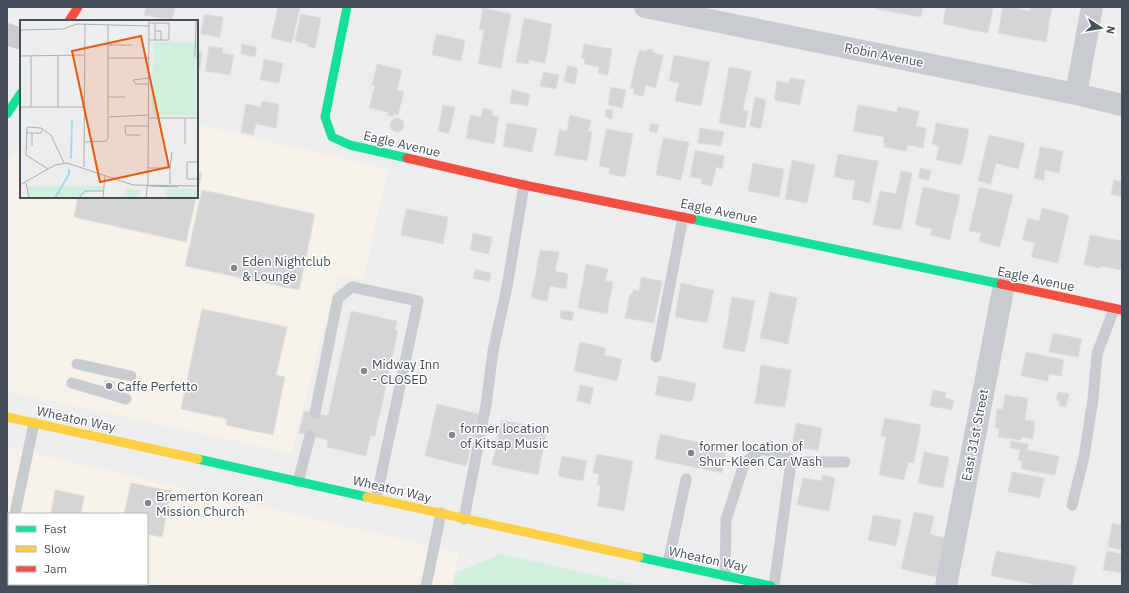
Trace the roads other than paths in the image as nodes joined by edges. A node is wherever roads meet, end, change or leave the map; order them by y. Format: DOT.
graph roads {
  1 [pos="78,7"];
  2 [pos="347,7"];
  3 [pos="645,7"];
  4 [pos="1092,7"];
  5 [pos="70,20"];
  6 [pos="7,34"];
  7 [pos="20,39"];
  8 [pos="20,94"];
  9 [pos="1076,94"];
  10 [pos="1122,105"];
  11 [pos="7,114"];
  12 [pos="524,185"];
  13 [pos="683,217"];
  14 [pos="1004,285"];
  15 [pos="1118,309"];
  16 [pos="656,357"];
  17 [pos="77,364"];
  18 [pos="131,376"];
  19 [pos="72,383"];
  20 [pos="126,399"];
  21 [pos="315,413"];
  22 [pos="7,418"];
  23 [pos="34,423"];
  24 [pos="310,436"];
  25 [pos="791,462"];
  26 [pos="845,462"];
  27 [pos="686,479"];
  28 [pos="298,482"];
  29 [pos="376,498"];
  30 [pos="1072,504"];
  31 [pos="15,513"];
  32 [pos="441,514"];
  33 [pos="464,519"];
  34 [pos="668,563"];
  35 [pos="725,576"];
  36 [pos="426,586"];
  37 [pos="773,586"];
  38 [pos="946,586"];
  1 -- 5 [label="street"];
  2 -- 12 [label="street, Eagle Avenue"];
  3 -- 9 [label="street, Robin Avenue"];
  4 -- 9 [label="street"];
  6 -- 7 [label="street"];
  8 -- 11 [label="street"];
  9 -- 10 [label="street, Robin Avenue"];
  12 -- 13 [label="street, Eagle Avenue"];
  12 -- 33 [label="lane"];
  13 -- 14 [label="street, Eagle Avenue"];
  13 -- 16 [label="lane"];
  14 -- 15 [label="street, Eagle Avenue"];
  14 -- 38 [label="street, East 31st Street"];
  15 -- 30 [label="lane"];
  17 -- 18 [label="lane"];
  19 -- 20 [label="lane"];
  21 -- 29 [label="lane"];
  22 -- 23 [label="street, Wheaton Way"];
  23 -- 28 [label="street, Wheaton Way"];
  23 -- 31 [label="lane"];
  24 -- 28 [label="lane"];
  25 -- 26 [label="lane"];
  25 -- 35 [label="lane"];
  25 -- 37 [label="lane"];
  27 -- 34 [label="lane"];
  28 -- 29 [label="street, Wheaton Way"];
  29 -- 32 [label="street, Wheaton Way"];
  32 -- 33 [label="street, Wheaton Way"];
  32 -- 36 [label="lane"];
  33 -- 34 [label="street, Wheaton Way"];
  34 -- 35 [label="street, Wheaton Way"];
  35 -- 37 [label="street, Wheaton Way"];
}
